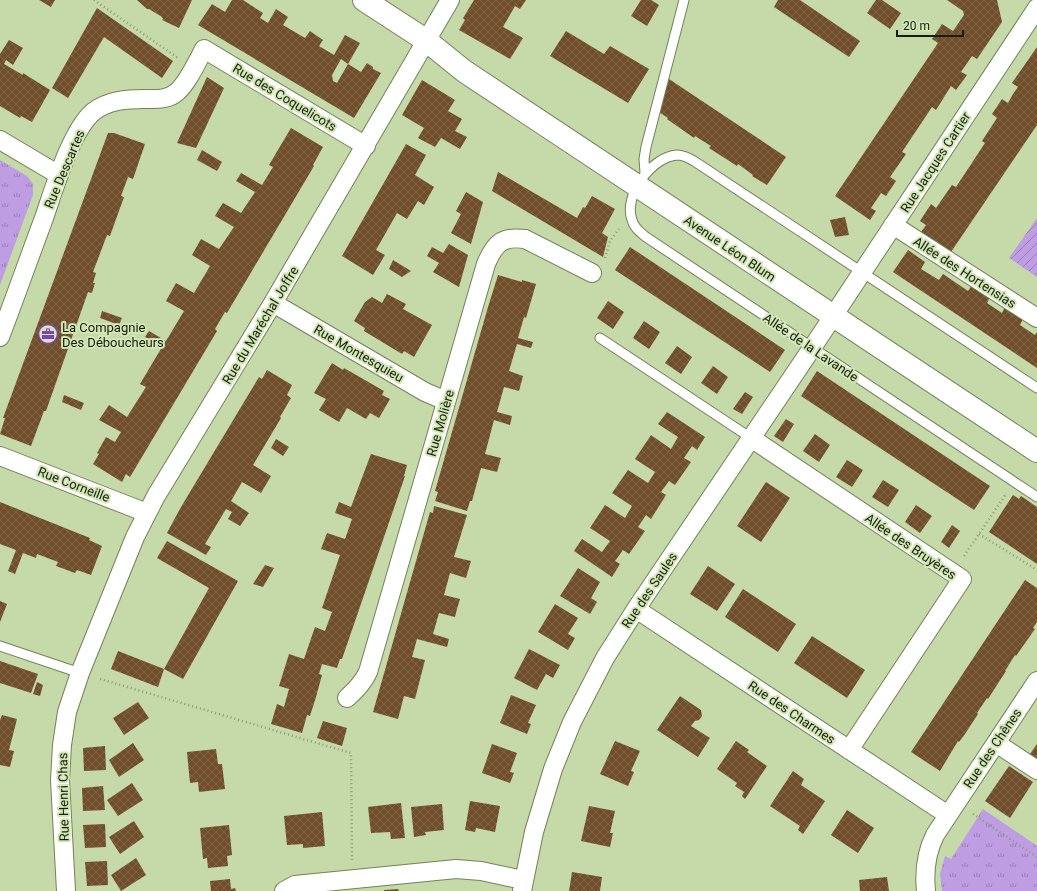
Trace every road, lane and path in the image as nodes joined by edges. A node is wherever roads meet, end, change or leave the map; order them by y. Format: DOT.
graph roads {
  1 [pos="94,0"];
  2 [pos="364,0"];
  3 [pos="450,0"];
  4 [pos="684,0"];
  5 [pos="1037,8"];
  6 [pos="427,41"];
  7 [pos="204,49"];
  8 [pos="193,68"];
  9 [pos="0,140"];
  10 [pos="366,146"];
  11 [pos="59,175"];
  12 [pos="641,180"];
  13 [pos="630,213"];
  14 [pos="894,225"];
  15 [pos="862,273"];
  16 [pos="592,274"];
  17 [pos="273,303"];
  18 [pos="837,310"];
  19 [pos="1037,318"];
  20 [pos="0,337"];
  21 [pos="600,338"];
  22 [pos="812,348"];
  23 [pos="1037,388"];
  24 [pos="446,401"];
  25 [pos="1037,434"];
  26 [pos="751,438"];
  27 [pos="1037,451"];
  28 [pos="0,456"];
  29 [pos="1014,482"];
  30 [pos="1037,497"];
  31 [pos="147,513"];
  32 [pos="979,534"];
  33 [pos="1037,570"];
  34 [pos="953,573"];
  35 [pos="636,609"];
  36 [pos="0,646"];
  37 [pos="83,666"];
  38 [pos="1037,681"];
  39 [pos="347,698"];
  40 [pos="996,743"];
  41 [pos="849,750"];
  42 [pos="1037,770"];
  43 [pos="952,809"];
  44 [pos="1037,857"];
  45 [pos="352,879"];
  46 [pos="523,885"];
  47 [pos="66,891"];
  48 [pos="284,891"];
  49 [pos="926,891"];
  1 -- 8 [label="path"];
  2 -- 6 [label="main road, Avenue Léon Blum"];
  3 -- 6 [label="street, Rue du Maréchal Joffre"];
  4 -- 12 [label="lane"];
  5 -- 14 [label="street, Rue Jacques Cartier"];
  6 -- 10 [label="street, Rue du Maréchal Joffre"];
  6 -- 12 [label="main road, Avenue Léon Blum"];
  7 -- 8 [label="street, Rue Descartes"];
  7 -- 10 [label="street, Rue des Coquelicots"];
  8 -- 11 [label="street, Rue Descartes"];
  9 -- 11 [label="street"];
  10 -- 17 [label="street, Rue du Maréchal Joffre"];
  11 -- 20 [label="street, Rue Descartes"];
  12 -- 13 [label="lane"];
  12 -- 15 [label="lane"];
  12 -- 18 [label="main road, Avenue Léon Blum"];
  13 -- 16 [label="path"];
  13 -- 22 [label="lane, Allée de la Lavande"];
  14 -- 15 [label="street, Rue Jacques Cartier"];
  14 -- 19 [label="street, Allée des Hortensias"];
  15 -- 18 [label="street, Rue Jacques Cartier"];
  15 -- 23 [label="lane"];
  16 -- 24 [label="street, Rue Molière"];
  17 -- 24 [label="street, Rue Montesquieu"];
  17 -- 31 [label="street, Rue du Maréchal Joffre"];
  18 -- 22 [label="street, Rue des Saules"];
  18 -- 25 [label="main road, Avenue Léon Blum"];
  18 -- 27 [label="main road, Avenue Léon Blum"];
  21 -- 26 [label="lane"];
  22 -- 26 [label="street, Rue des Saules"];
  22 -- 29 [label="lane, Allée de la Lavande"];
  24 -- 39 [label="street, Rue Molière"];
  26 -- 34 [label="street, Allée des Bruyères"];
  26 -- 35 [label="street, Rue des Saules"];
  28 -- 31 [label="street, Rue Corneille"];
  29 -- 30 [label="lane, Allée de la Lavande"];
  29 -- 32 [label="path"];
  31 -- 37 [label="street, Rue du Maréchal Joffre"];
  32 -- 33 [label="path"];
  32 -- 34 [label="path"];
  34 -- 41 [label="street, Allée des Bruyères"];
  35 -- 41 [label="street, Rue des Charmes"];
  35 -- 46 [label="street, Rue des Saules"];
  36 -- 37 [label="lane"];
  37 -- 45 [label="path"];
  37 -- 47 [label="street, Rue Henri Chas"];
  38 -- 40 [label="street, Rue des Chênes"];
  40 -- 42 [label="street"];
  40 -- 43 [label="street, Rue des Chênes"];
  41 -- 43 [label="street, Rue des Charmes"];
  43 -- 44 [label="path"];
  43 -- 49 [label="street, Rue des Chênes"];
  45 -- 46 [label="street"];
  45 -- 48 [label="street"];
}
